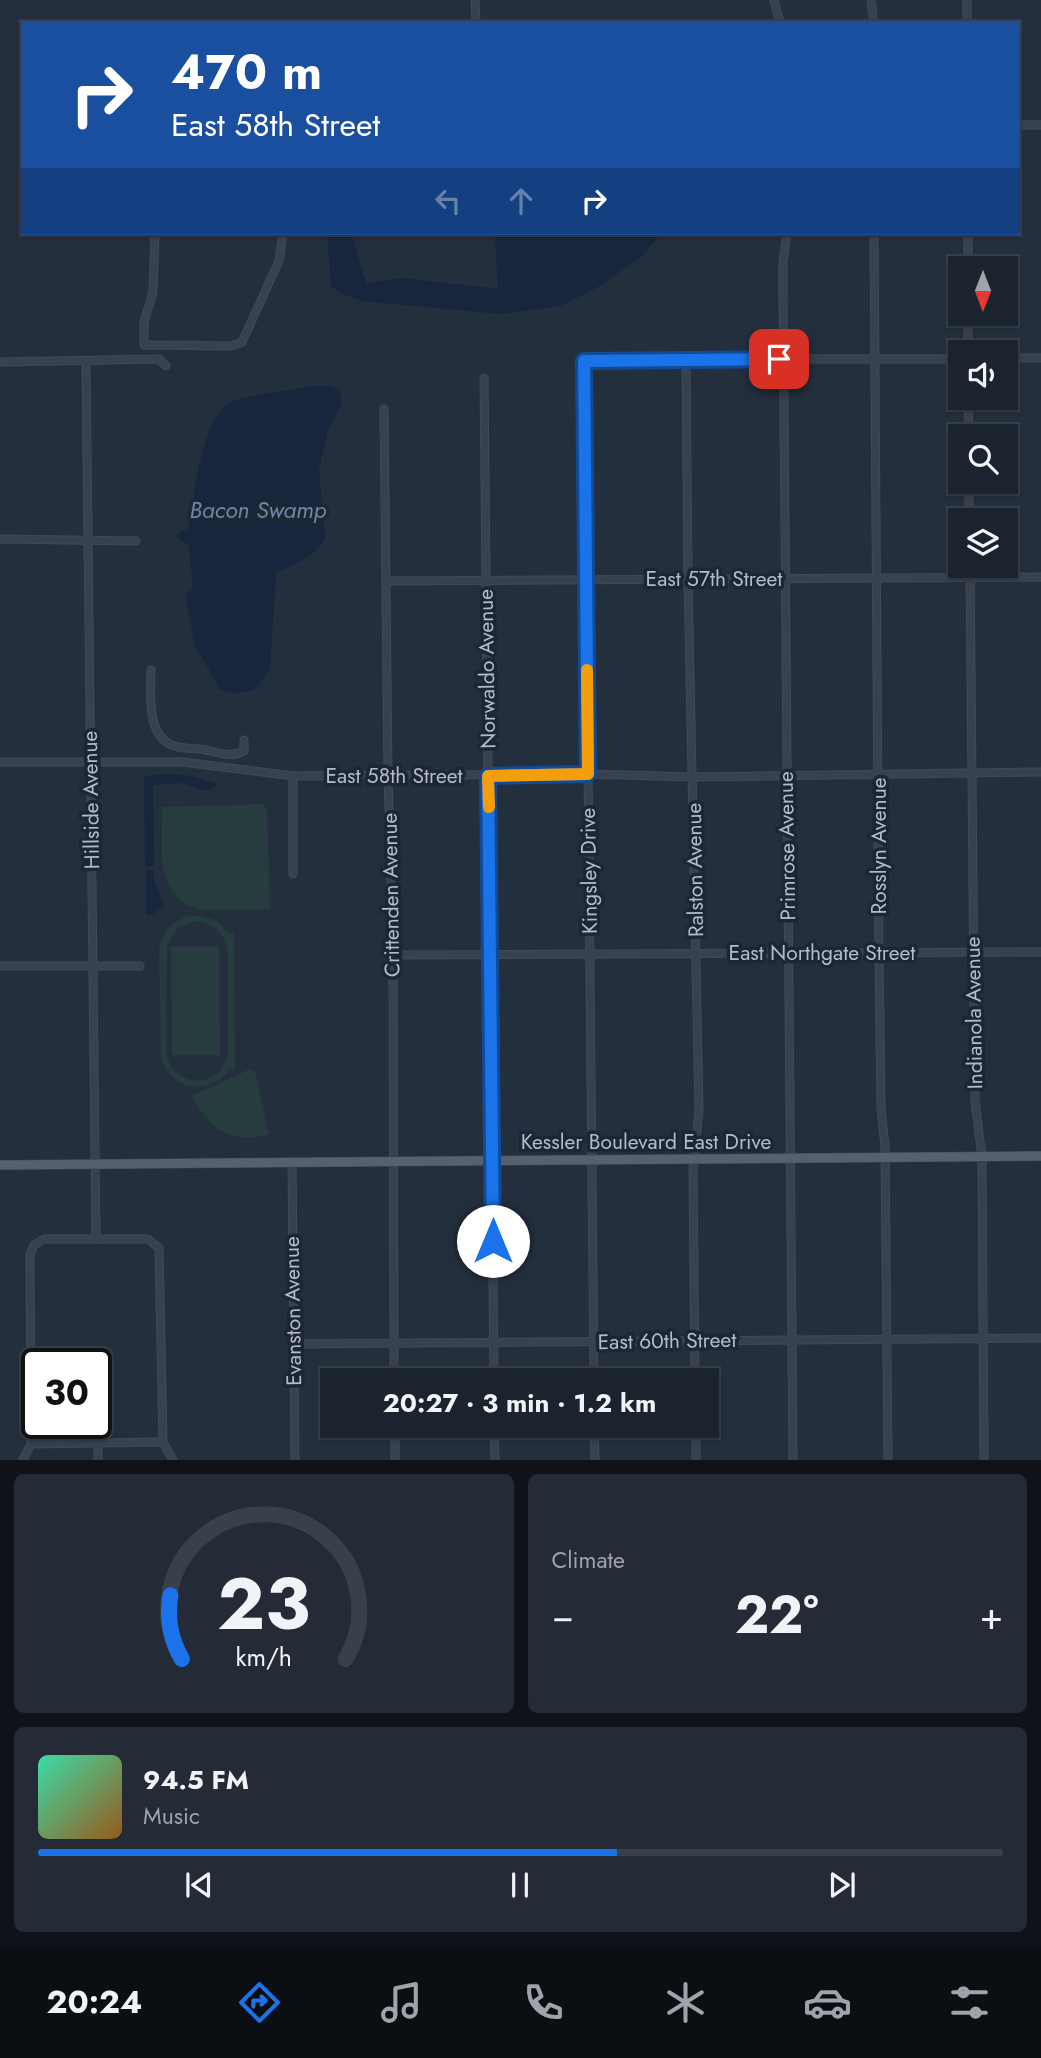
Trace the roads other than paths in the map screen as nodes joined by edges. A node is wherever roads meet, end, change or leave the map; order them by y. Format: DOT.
graph roads {
  1 [pos="475,0"];
  2 [pos="774,0"];
  3 [pos="872,0"];
  4 [pos="967,0"];
  5 [pos="476,21"];
  6 [pos="779,21"];
  7 [pos="874,21"];
  8 [pos="967,21"];
  9 [pos="1020,125"];
  10 [pos="1041,125"];
  11 [pos="155,235"];
  12 [pos="283,235"];
  13 [pos="787,235"];
  14 [pos="874,235"];
  15 [pos="968,235"];
  16 [pos="968,256"];
  17 [pos="1018,358"];
  18 [pos="1041,358"];
  19 [pos="685,359"];
  20 [pos="784,359"];
  21 [pos="874,359"];
  22 [pos="948,359"];
  23 [pos="86,361"];
  24 [pos="0,362"];
  25 [pos="166,366"];
  26 [pos="484,378"];
  27 [pos="384,409"];
  28 [pos="89,539"];
  29 [pos="0,540"];
  30 [pos="136,541"];
  31 [pos="876,578"];
  32 [pos="948,578"];
  33 [pos="970,578"];
  34 [pos="1018,578"];
  35 [pos="1041,578"];
  36 [pos="688,579"];
  37 [pos="785,579"];
  38 [pos="486,580"];
  39 [pos="587,580"];
  40 [pos="386,581"];
  41 [pos="151,670"];
  42 [pos="244,740"];
  43 [pos="184,748"];
  44 [pos="91,761"];
  45 [pos="0,762"];
  46 [pos="183,762"];
  47 [pos="1041,772"];
  48 [pos="972,773"];
  49 [pos="588,774"];
  50 [pos="879,774"];
  51 [pos="388,775"];
  52 [pos="293,776"];
  53 [pos="488,776"];
  54 [pos="786,776"];
  55 [pos="693,777"];
  56 [pos="293,874"];
  57 [pos="973,952"];
  58 [pos="1041,952"];
  59 [pos="788,953"];
  60 [pos="879,953"];
  61 [pos="590,954"];
  62 [pos="696,954"];
  63 [pos="393,955"];
  64 [pos="490,956"];
  65 [pos="0,966"];
  66 [pos="93,966"];
  67 [pos="140,966"];
  68 [pos="1041,1156"];
  69 [pos="885,1157"];
  70 [pos="982,1157"];
  71 [pos="790,1158"];
  72 [pos="694,1159"];
  73 [pos="591,1160"];
  74 [pos="492,1161"];
  75 [pos="292,1162"];
  76 [pos="394,1162"];
  77 [pos="95,1164"];
  78 [pos="0,1165"];
  79 [pos="96,1239"];
  80 [pos="984,1338"];
  81 [pos="1041,1338"];
  82 [pos="887,1339"];
  83 [pos="792,1340"];
  84 [pos="695,1341"];
  85 [pos="494,1342"];
  86 [pos="593,1342"];
  87 [pos="394,1343"];
  88 [pos="294,1344"];
  89 [pos="394,1368"];
  90 [pos="494,1368"];
  91 [pos="594,1368"];
  92 [pos="695,1368"];
  93 [pos="395,1438"];
  94 [pos="494,1438"];
  95 [pos="594,1438"];
  96 [pos="696,1438"];
  97 [pos="163,1442"];
  98 [pos="97,1443"];
  99 [pos="31,1444"];
  100 [pos="23,1460"];
  101 [pos="98,1460"];
  102 [pos="173,1460"];
  103 [pos="295,1460"];
  104 [pos="395,1460"];
  105 [pos="495,1460"];
  106 [pos="595,1460"];
  107 [pos="696,1460"];
  108 [pos="793,1460"];
  109 [pos="888,1460"];
  110 [pos="984,1460"];
  1 -- 5 [label="street"];
  2 -- 6 [label="street"];
  3 -- 7 [label="street"];
  4 -- 8 [label="street"];
  9 -- 10 [label="street"];
  11 -- 12 [label="street"];
  13 -- 20 [label="street, Primrose Avenue"];
  14 -- 21 [label="street, Rosslyn Avenue"];
  15 -- 16 [label="street"];
  17 -- 18 [label="street"];
  19 -- 20 [label="street"];
  19 -- 36 [label="street, Ralston Avenue"];
  19 -- 39 [label="street, Kingsley Drive"];
  20 -- 21 [label="street"];
  20 -- 37 [label="street, Primrose Avenue"];
  21 -- 22 [label="street"];
  21 -- 31 [label="street, Rosslyn Avenue"];
  23 -- 24 [label="street"];
  23 -- 25 [label="street"];
  23 -- 28 [label="street, Hillside Avenue"];
  26 -- 38 [label="street, Norwaldo Avenue"];
  27 -- 40 [label="street, Crittenden Avenue"];
  28 -- 29 [label="street"];
  28 -- 30 [label="street"];
  28 -- 44 [label="street, Hillside Avenue"];
  31 -- 32 [label="street, East 57th Street"];
  31 -- 37 [label="street, East 57th Street"];
  31 -- 50 [label="street, Rosslyn Avenue"];
  33 -- 48 [label="street, Indianola Avenue"];
  34 -- 35 [label="street, East 57th Street"];
  36 -- 37 [label="street, East 57th Street"];
  36 -- 39 [label="street, East 57th Street"];
  36 -- 55 [label="street, Ralston Avenue"];
  37 -- 54 [label="street, Primrose Avenue"];
  38 -- 39 [label="street, East 57th Street"];
  38 -- 40 [label="street, East 57th Street"];
  38 -- 53 [label="street, Norwaldo Avenue"];
  39 -- 49 [label="street, Kingsley Drive"];
  40 -- 51 [label="street, Crittenden Avenue"];
  41 -- 43 [label="street"];
  42 -- 43 [label="street"];
  43 -- 46 [label="street"];
  44 -- 45 [label="street, East 58th Street"];
  44 -- 46 [label="street, East 58th Street"];
  44 -- 66 [label="street, Hillside Avenue"];
  46 -- 52 [label="street, East 58th Street"];
  47 -- 48 [label="street, East 58th Street"];
  48 -- 50 [label="street, East 58th Street"];
  48 -- 57 [label="street, Indianola Avenue"];
  49 -- 53 [label="street, East 58th Street"];
  49 -- 55 [label="street, East 58th Street"];
  49 -- 61 [label="street, Kingsley Drive"];
  50 -- 54 [label="street, East 58th Street"];
  50 -- 60 [label="street, Rosslyn Avenue"];
  51 -- 52 [label="street, East 58th Street"];
  51 -- 53 [label="street, East 58th Street"];
  51 -- 63 [label="street, Crittenden Avenue"];
  52 -- 56 [label="street"];
  53 -- 64 [label="street, Norwaldo Avenue"];
  54 -- 55 [label="street, East 58th Street"];
  54 -- 59 [label="street, Primrose Avenue"];
  55 -- 62 [label="street, Ralston Avenue"];
  57 -- 58 [label="street, East Northgate Street"];
  57 -- 60 [label="street, East Northgate Street"];
  57 -- 70 [label="street, Indianola Avenue"];
  59 -- 60 [label="street, East Northgate Street"];
  59 -- 62 [label="street, East Northgate Street"];
  59 -- 71 [label="street, Primrose Avenue"];
  60 -- 69 [label="street, Rosslyn Avenue"];
  61 -- 62 [label="street, East Northgate Street"];
  61 -- 64 [label="street, East Northgate Street"];
  61 -- 73 [label="street, Kingsley Drive"];
  62 -- 72 [label="street, Ralston Avenue"];
  63 -- 64 [label="street, East Northgate Street"];
  63 -- 76 [label="street, Crittenden Avenue"];
  64 -- 74 [label="street, Norwaldo Avenue"];
  65 -- 66 [label="street"];
  66 -- 67 [label="street"];
  66 -- 77 [label="street, Hillside Avenue"];
  68 -- 70 [label="main road, Kessler Boulevard East Drive"];
  69 -- 70 [label="main road, Kessler Boulevard East Drive"];
  69 -- 71 [label="main road, Kessler Boulevard East Drive"];
  69 -- 82 [label="street, Rosslyn Avenue"];
  70 -- 80 [label="street, Indianola Avenue"];
  71 -- 72 [label="main road, Kessler Boulevard East Drive"];
  71 -- 83 [label="street, Primrose Avenue"];
  72 -- 73 [label="main road, Kessler Boulevard East Drive"];
  72 -- 84 [label="street, Ralston Avenue"];
  73 -- 74 [label="main road, Kessler Boulevard East Drive"];
  73 -- 86 [label="street, Kingsley Drive"];
  74 -- 76 [label="main road, Kessler Boulevard East Drive"];
  74 -- 85 [label="street, Norwaldo Avenue"];
  75 -- 76 [label="main road, Kessler Boulevard East Drive"];
  75 -- 77 [label="main road, Kessler Boulevard East Drive"];
  75 -- 88 [label="street, Evanston Avenue"];
  76 -- 87 [label="street, Crittenden Avenue"];
  77 -- 78 [label="main road, Kessler Boulevard East Drive"];
  77 -- 79 [label="street, Hillside Avenue"];
  79 -- 97 [label="street"];
  79 -- 99 [label="street"];
  80 -- 81 [label="street, East 60th Street"];
  80 -- 82 [label="street, East 60th Street"];
  80 -- 110 [label="street, Indianola Avenue"];
  82 -- 83 [label="street, East 60th Street"];
  82 -- 109 [label="street, Rosslyn Avenue"];
  83 -- 84 [label="street, East 60th Street"];
  83 -- 108 [label="street, Primrose Avenue"];
  84 -- 86 [label="street, East 60th Street"];
  84 -- 92 [label="street, Ralston Avenue"];
  85 -- 86 [label="street, East 60th Street"];
  85 -- 87 [label="street, East 60th Street"];
  85 -- 90 [label="street, Norwaldo Avenue"];
  86 -- 91 [label="street, Kingsley Drive"];
  87 -- 88 [label="street, East 60th Street"];
  87 -- 89 [label="street, Crittenden Avenue"];
  88 -- 103 [label="street, Evanston Avenue"];
  93 -- 104 [label="street"];
  94 -- 105 [label="street"];
  95 -- 106 [label="street"];
  96 -- 107 [label="street"];
  97 -- 98 [label="street"];
  97 -- 102 [label="street"];
  98 -- 99 [label="street"];
  98 -- 101 [label="street"];
  99 -- 100 [label="street"];
}
